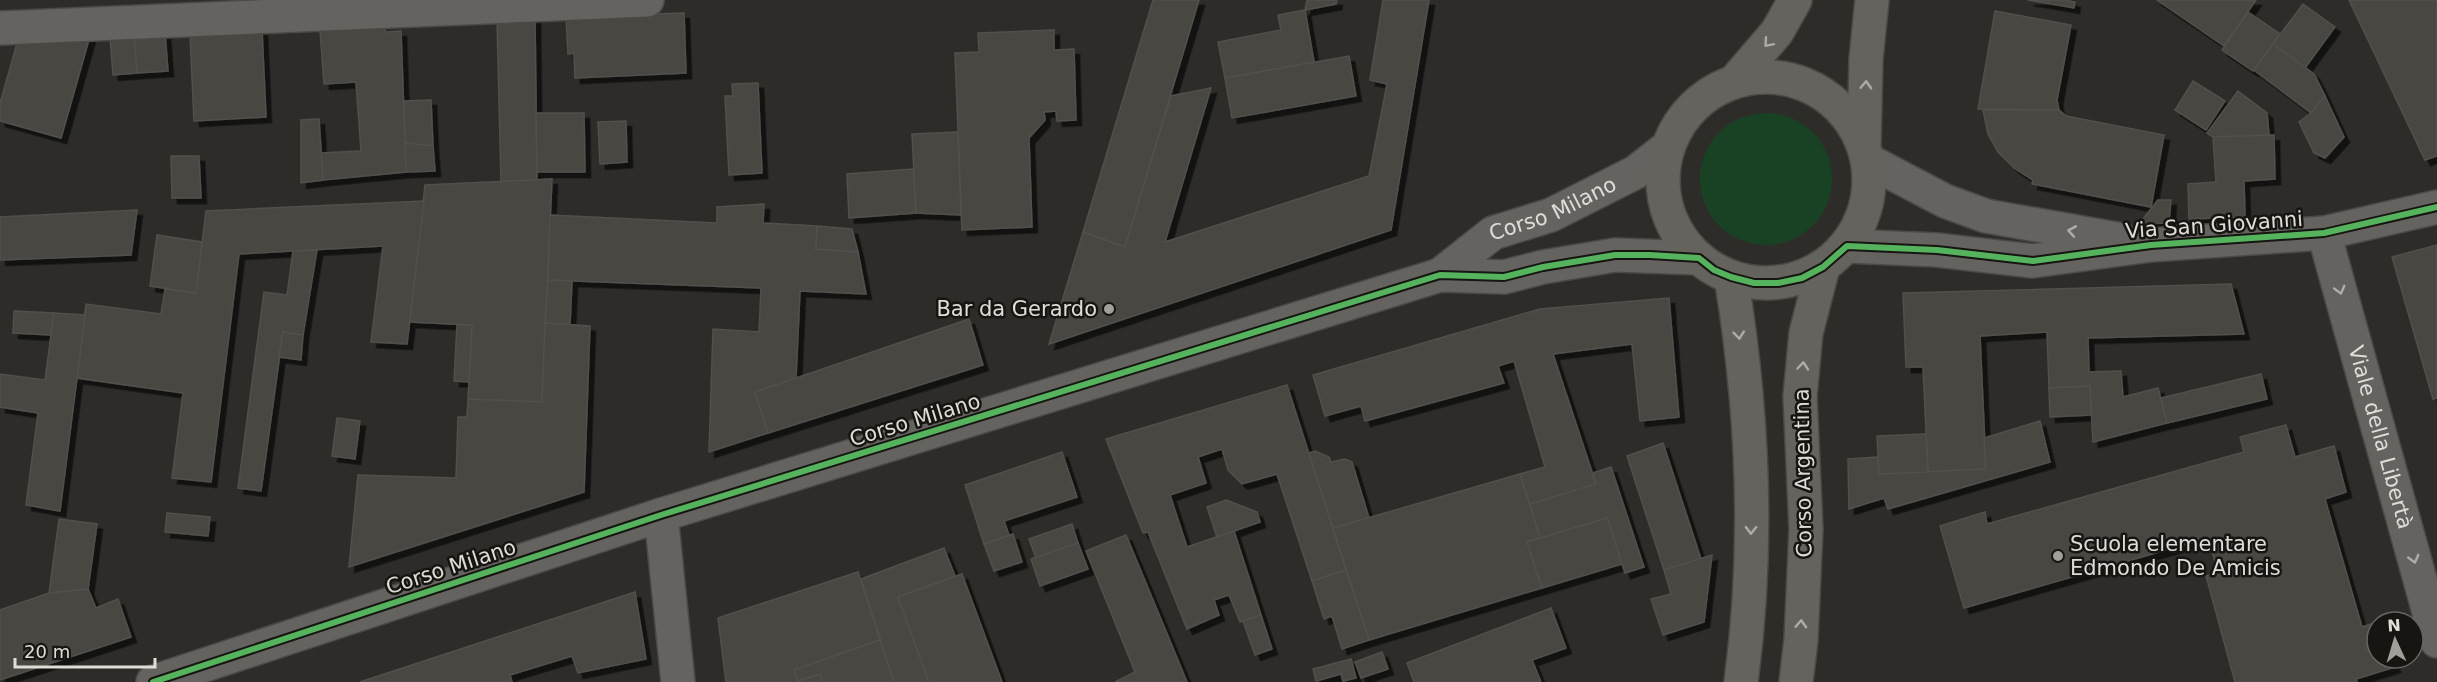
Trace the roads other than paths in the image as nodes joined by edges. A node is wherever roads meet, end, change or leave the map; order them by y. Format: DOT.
graph roads {
  1 [pos="647,0"];
  2 [pos="1795,0"];
  3 [pos="1872,0"];
  4 [pos="4,21"];
  5 [pos="1735,81"];
  6 [pos="1668,147"];
  7 [pos="1866,152"];
  8 [pos="2437,207"];
  9 [pos="2324,233"];
  10 [pos="2151,245"];
  11 [pos="1847,246"];
  12 [pos="1699,258"];
  13 [pos="1823,267"];
  14 [pos="1440,275"];
  15 [pos="1731,277"];
  16 [pos="661,515"];
  17 [pos="2437,641"];
  18 [pos="153,682"];
  19 [pos="678,682"];
  20 [pos="1741,682"];
  21 [pos="1796,682"];
  1 -- 4 [label="street"];
  2 -- 5 [label="main road, one-way"];
  7 -- 3 [label="main road, one-way"];
  5 -- 6 [label="main road"];
  5 -- 7 [label="main road"];
  6 -- 12 [label="main road"];
  6 -- 14 [label="street, Corso Milano"];
  10 -- 7 [label="street, Via San Giovanni, one-way"];
  7 -- 11 [label="main road"];
  8 -- 9 [label="street, Via San Giovanni"];
  9 -- 10 [label="street, Via San Giovanni"];
  9 -- 17 [label="street, Viale della Libertà, one-way"];
  10 -- 11 [label="street, Via San Giovanni"];
  11 -- 13 [label="main road"];
  12 -- 14 [label="street, Corso Milano"];
  12 -- 15 [label="main road"];
  13 -- 15 [label="main road"];
  21 -- 13 [label="main road, Corso Argentina, one-way"];
  14 -- 16 [label="street, Corso Milano"];
  15 -- 20 [label="main road, one-way"];
  16 -- 18 [label="street, Corso Milano"];
  16 -- 19 [label="street"];
}
